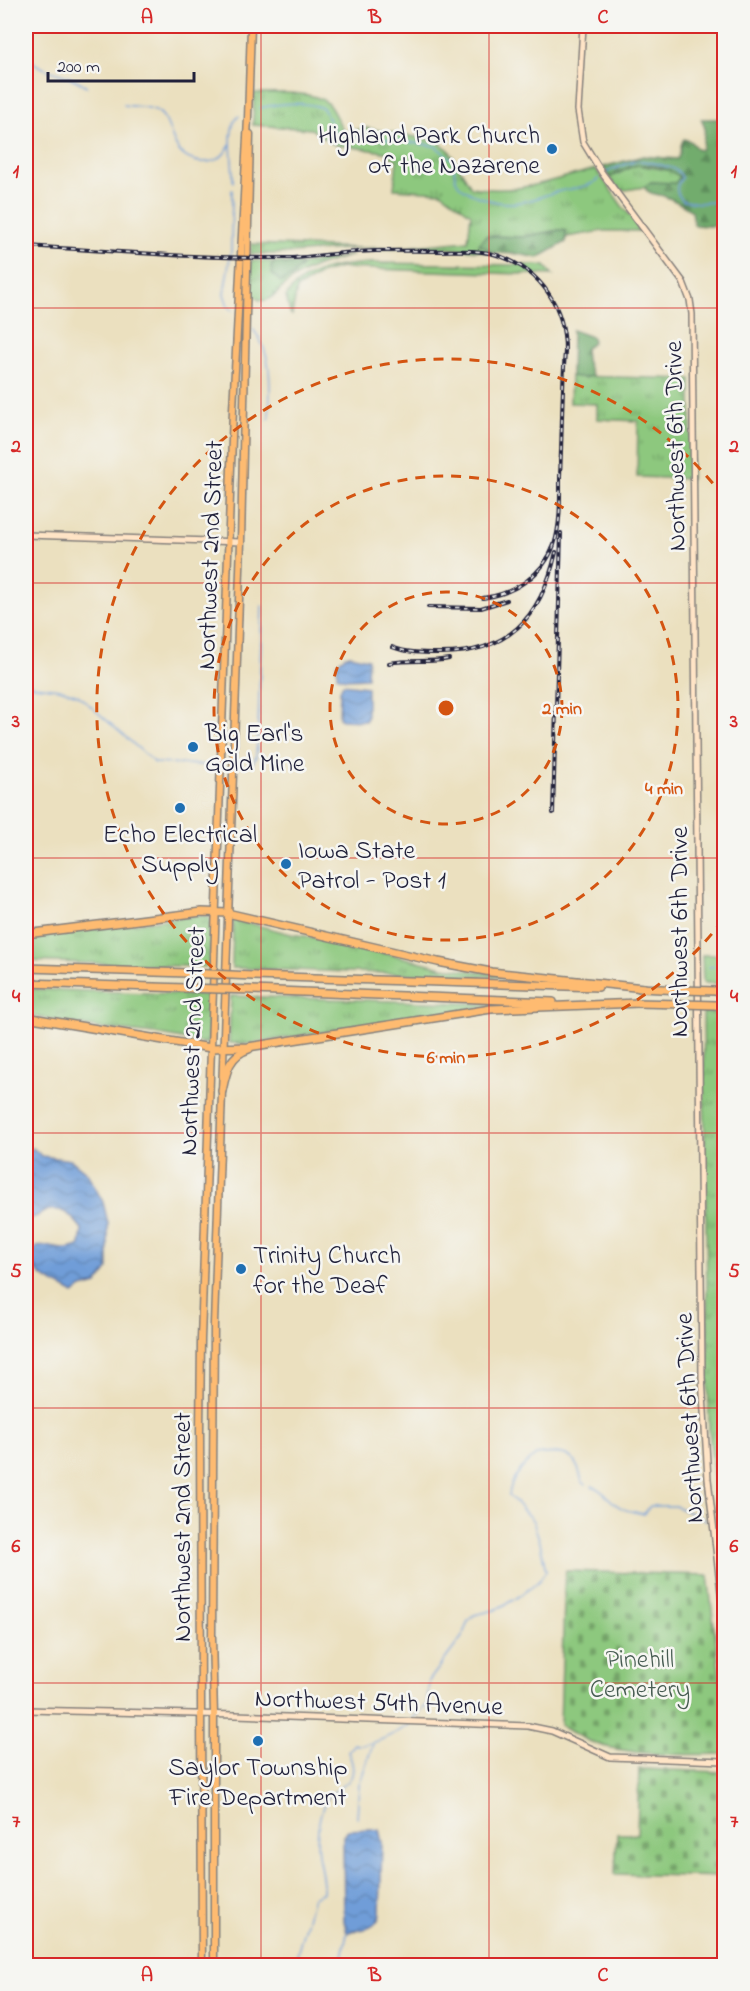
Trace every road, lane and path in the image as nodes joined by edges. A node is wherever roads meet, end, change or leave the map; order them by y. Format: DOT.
graph roads {
  1 [pos="251,26"];
  2 [pos="583,26"];
  3 [pos="248,118"];
  4 [pos="26,535"];
  5 [pos="229,541"];
  6 [pos="241,542"];
  7 [pos="215,912"];
  8 [pos="227,913"];
  9 [pos="26,934"];
  10 [pos="26,968"];
  11 [pos="26,982"];
  12 [pos="644,988"];
  13 [pos="724,991"];
  14 [pos="639,1003"];
  15 [pos="724,1005"];
  16 [pos="26,1017"];
  17 [pos="262,1045"];
  18 [pos="211,1048"];
  19 [pos="224,1048"];
  20 [pos="222,1091"];
  21 [pos="724,1619"];
  22 [pos="26,1710"];
  23 [pos="202,1715"];
  24 [pos="214,1715"];
  25 [pos="724,1761"];
  26 [pos="202,1965"];
  27 [pos="214,1965"];
  1 -- 3 [label="main road, Northwest 2nd Street"];
  2 -- 21 [label="main road, Northwest 6th Drive"];
  3 -- 5 [label="main road, Northwest 2nd Street"];
  3 -- 6 [label="main road, Northwest 2nd Street"];
  4 -- 5 [label="main road"];
  5 -- 6 [label="main road"];
  5 -- 7 [label="main road, Northwest 2nd Street"];
  6 -- 8 [label="main road, Northwest 2nd Street"];
  7 -- 8 [label="highway"];
  7 -- 9 [label="highway"];
  7 -- 18 [label="main road, Northwest 2nd Street"];
  8 -- 12 [label="highway"];
  8 -- 19 [label="main road, Northwest 2nd Street"];
  10 -- 12 [label="highway, bridge"];
  11 -- 14 [label="highway, bridge"];
  12 -- 13 [label="highway, bridge"];
  14 -- 15 [label="highway, bridge"];
  14 -- 17 [label="highway"];
  16 -- 18 [label="highway"];
  17 -- 19 [label="highway"];
  17 -- 20 [label="highway"];
  18 -- 19 [label="highway"];
  18 -- 23 [label="main road, Northwest 2nd Street"];
  19 -- 20 [label="main road, Northwest 2nd Street"];
  20 -- 24 [label="main road, Northwest 2nd Street"];
  22 -- 23 [label="main road, Northwest 54th Avenue"];
  23 -- 24 [label="main road, Northwest 54th Avenue"];
  23 -- 26 [label="main road, Northwest 2nd Street"];
  24 -- 25 [label="main road, Northwest 54th Avenue"];
  24 -- 27 [label="main road, Northwest 2nd Street"];
}
